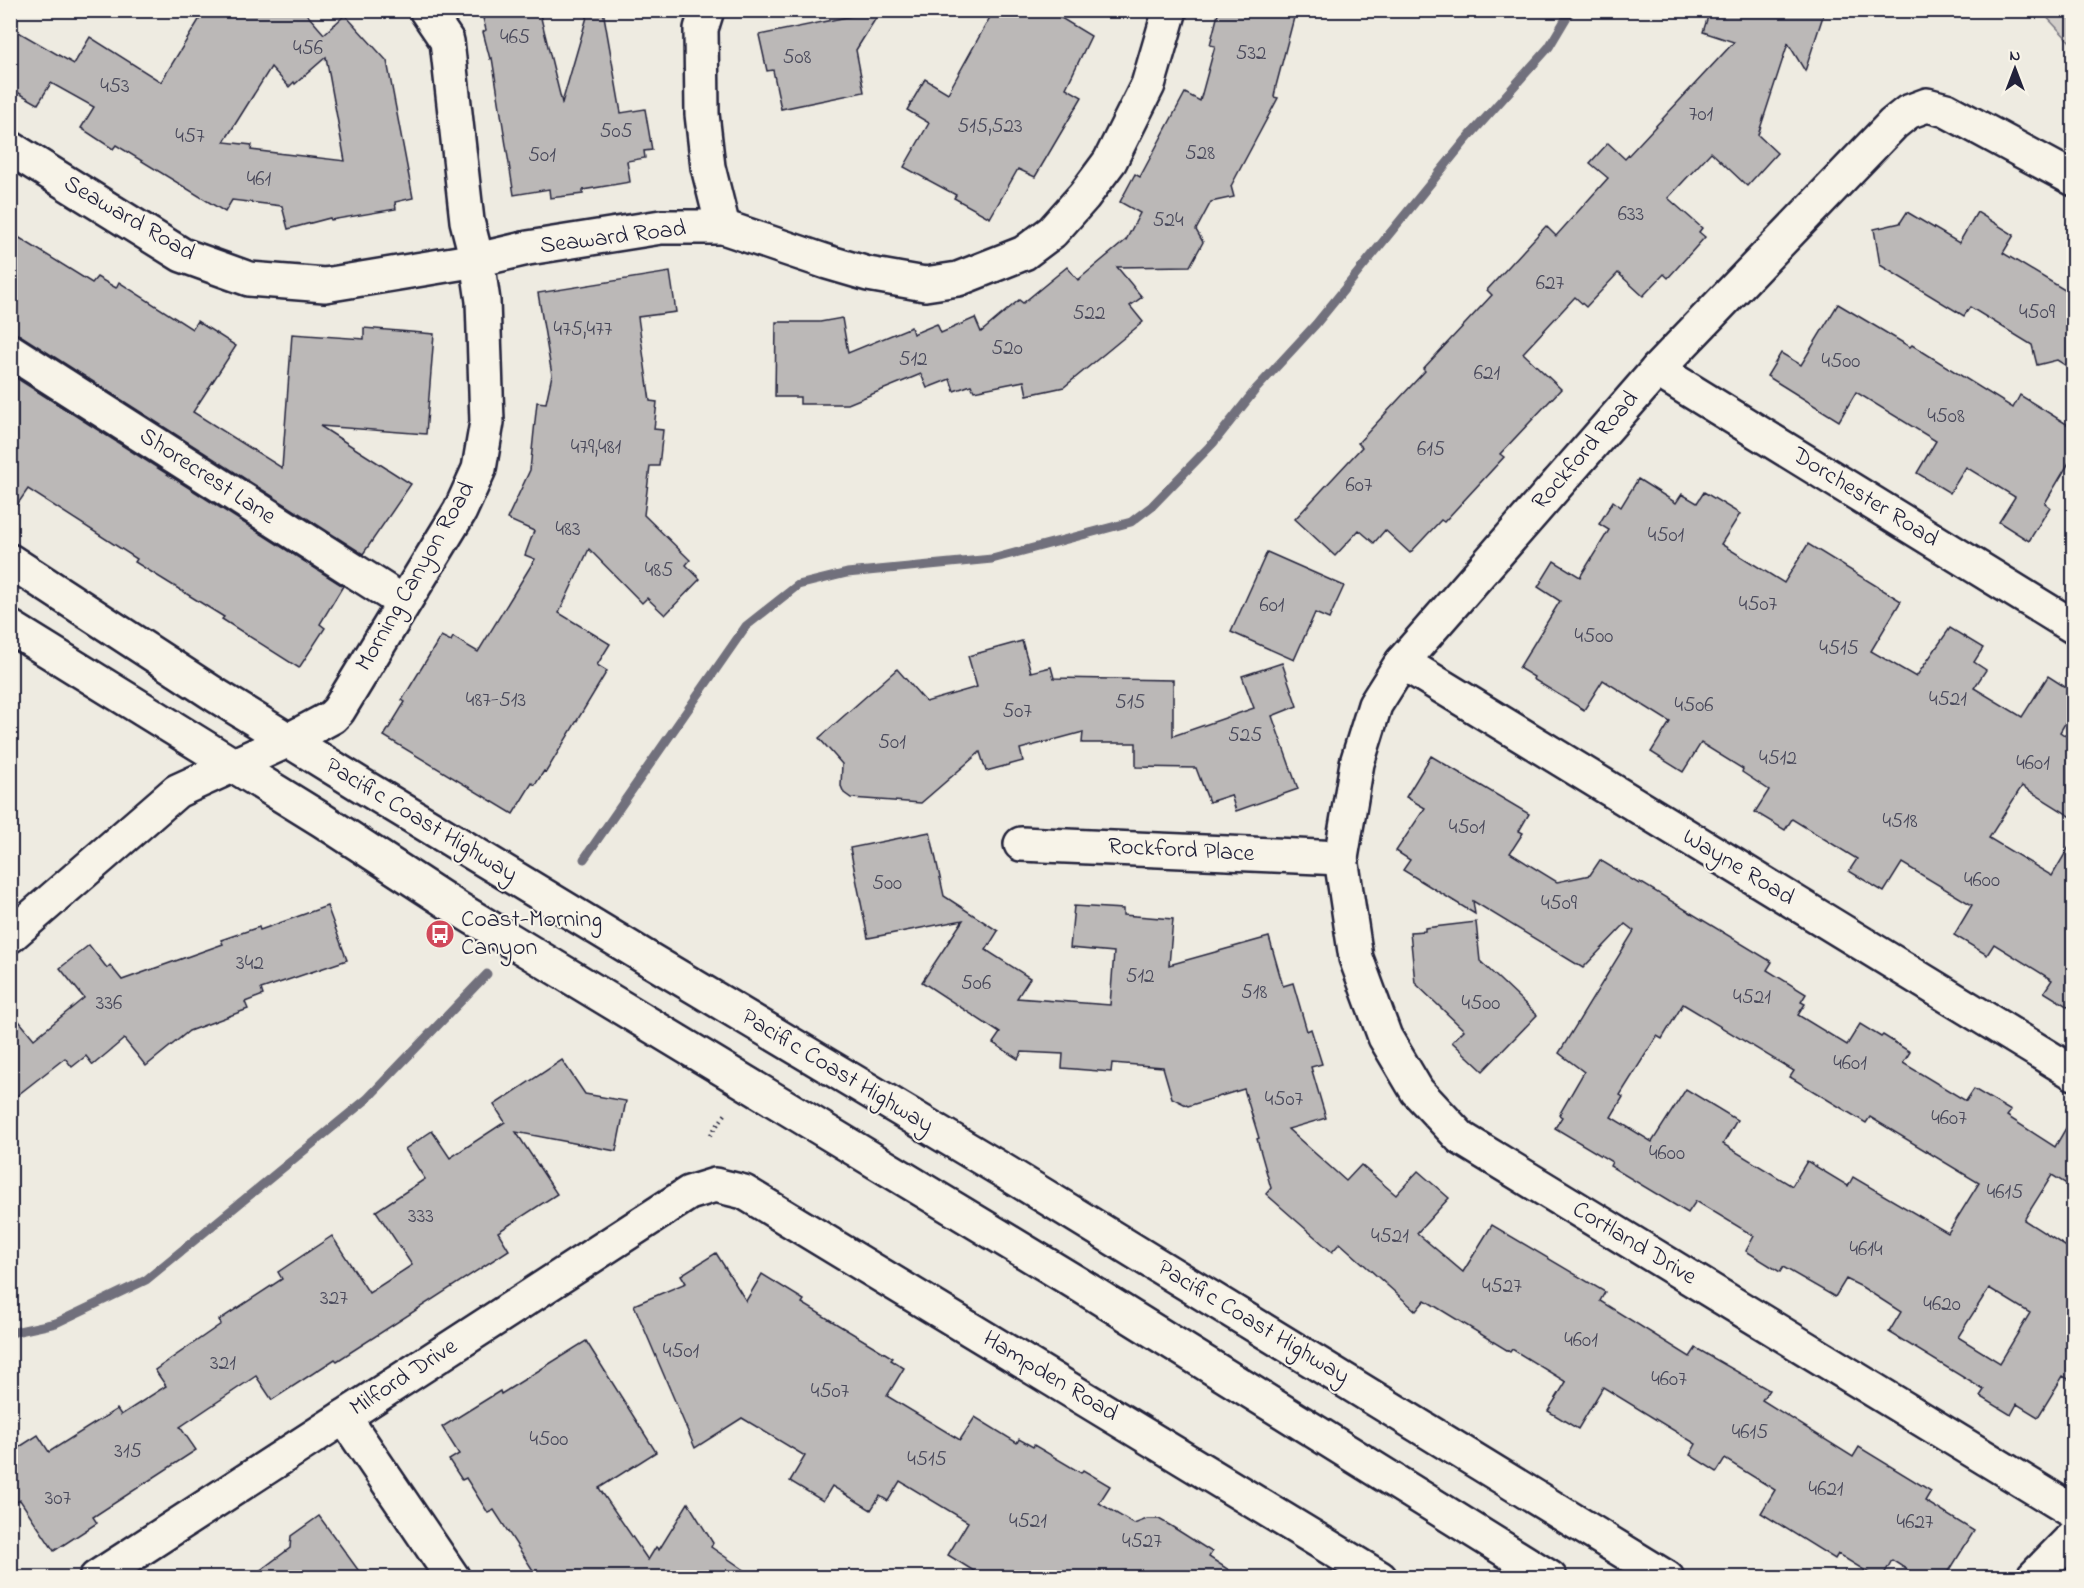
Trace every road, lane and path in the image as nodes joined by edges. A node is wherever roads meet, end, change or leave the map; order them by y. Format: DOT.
graph roads {
  1 [pos="426,10"];
  2 [pos="707,10"];
  3 [pos="1170,10"];
  4 [pos="10,148"];
  5 [pos="2073,179"];
  6 [pos="723,227"];
  7 [pos="477,260"];
  8 [pos="10,351"];
  9 [pos="1657,370"];
  10 [pos="10,561"];
  11 [pos="403,602"];
  12 [pos="10,627"];
  13 [pos="2073,627"];
  14 [pos="1402,662"];
  15 [pos="289,740"];
  16 [pos="235,765"];
  17 [pos="1021,844"];
  18 [pos="1341,858"];
  19 [pos="10,936"];
  20 [pos="2073,1073"];
  21 [pos="727,1112"];
  22 [pos="710,1135"];
  23 [pos="715,1185"];
  24 [pos="344,1417"];
  25 [pos="2073,1512"];
  26 [pos="2073,1536"];
  27 [pos="112,1573"];
  28 [pos="453,1578"];
  29 [pos="1380,1578"];
  30 [pos="1550,1578"];
  31 [pos="1667,1578"];
  32 [pos="2033,1578"];
  1 -- 7 [label="main road, Morning Canyon Road"];
  2 -- 6 [label="main road"];
  3 -- 6 [label="main road, Seaward Road"];
  4 -- 7 [label="main road, Seaward Road"];
  5 -- 9 [label="main road, Rockford Road"];
  6 -- 7 [label="main road, Seaward Road"];
  7 -- 11 [label="main road, Morning Canyon Road"];
  8 -- 11 [label="main road, Shorecrest Lane"];
  9 -- 13 [label="main road, Dorchester Road"];
  9 -- 14 [label="main road, Rockford Road"];
  10 -- 15 [label="main road, Pacific Coast Highway"];
  11 -- 15 [label="main road, Morning Canyon Road"];
  12 -- 16 [label="main road, Pacific Coast Highway"];
  14 -- 18 [label="main road, Rockford Road"];
  14 -- 20 [label="main road, Wayne Road"];
  15 -- 16 [label="main road, Morning Canyon Road"];
  15 -- 31 [label="main road, Pacific Coast Highway"];
  16 -- 19 [label="main road, Morning Canyon Road"];
  16 -- 30 [label="main road, Pacific Coast Highway"];
  17 -- 18 [label="main road, Rockford Place"];
  18 -- 25 [label="main road, Cortland Drive"];
  21 -- 22 [label="path"];
  23 -- 24 [label="main road, Milford Drive"];
  23 -- 29 [label="main road, Hampden Road"];
  24 -- 27 [label="main road, Milford Drive"];
  24 -- 28 [label="main road"];
  26 -- 32 [label="main road"];
}
